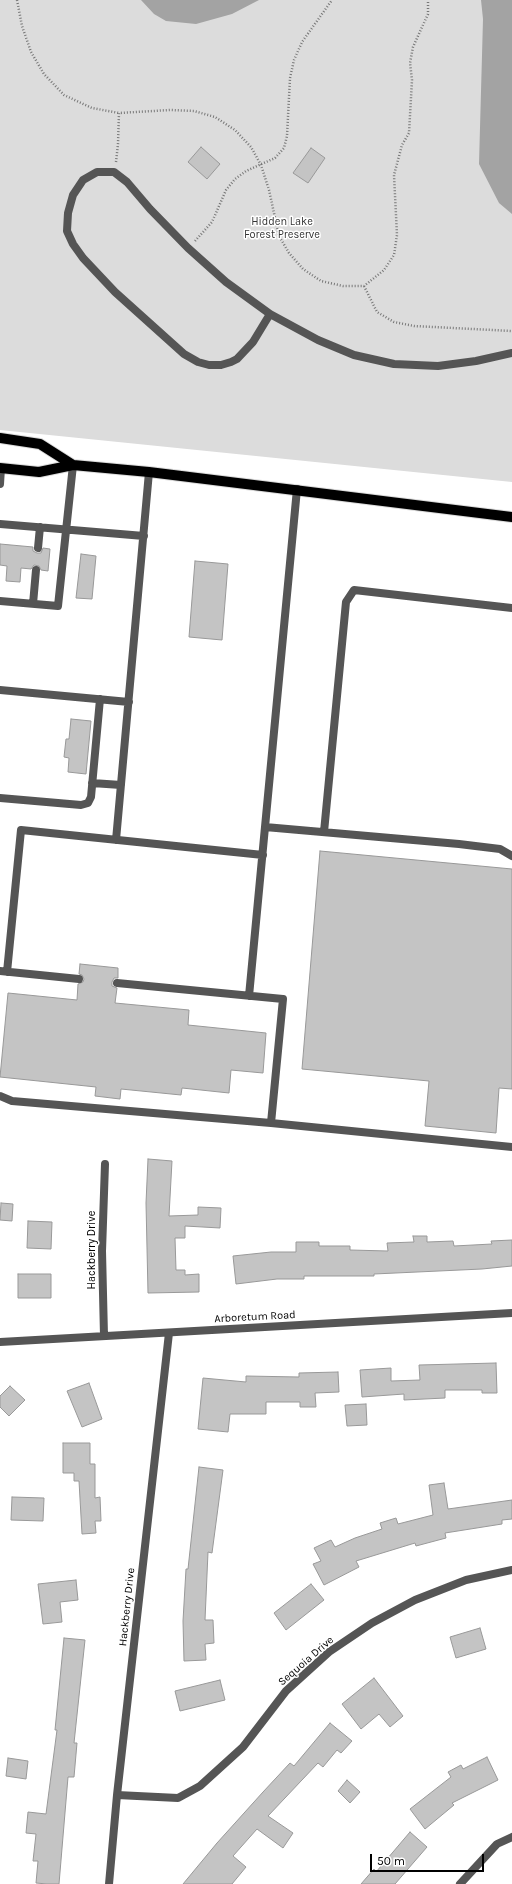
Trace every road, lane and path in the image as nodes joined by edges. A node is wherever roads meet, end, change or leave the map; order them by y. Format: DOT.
graph roads {
  1 [pos="17,0"];
  2 [pos="332,0"];
  3 [pos="428,0"];
  4 [pos="119,112"];
  5 [pos="261,165"];
  6 [pos="114,172"];
  7 [pos="188,248"];
  8 [pos="364,286"];
  9 [pos="270,314"];
  10 [pos="512,331"];
  11 [pos="512,353"];
  12 [pos="0,438"];
  13 [pos="73,464"];
  14 [pos="0,468"];
  15 [pos="149,472"];
  16 [pos="0,484"];
  17 [pos="297,489"];
  18 [pos="512,517"];
  19 [pos="0,524"];
  20 [pos="40,527"];
  21 [pos="66,529"];
  22 [pos="144,536"];
  23 [pos="38,548"];
  24 [pos="36,570"];
  25 [pos="0,601"];
  26 [pos="33,604"];
  27 [pos="512,608"];
  28 [pos="0,690"];
  29 [pos="100,699"];
  30 [pos="128,702"];
  31 [pos="92,783"];
  32 [pos="121,786"];
  33 [pos="0,798"];
  34 [pos="265,827"];
  35 [pos="324,832"];
  36 [pos="116,840"];
  37 [pos="262,855"];
  38 [pos="512,856"];
  39 [pos="3,972"];
  40 [pos="79,979"];
  41 [pos="117,983"];
  42 [pos="249,996"];
  43 [pos="0,1096"];
  44 [pos="271,1123"];
  45 [pos="512,1147"];
  46 [pos="105,1164"];
  47 [pos="512,1313"];
  48 [pos="169,1333"];
  49 [pos="104,1336"];
  50 [pos="0,1342"];
  51 [pos="512,1570"];
  52 [pos="117,1795"];
  53 [pos="512,1837"];
  54 [pos="109,1884"];
  55 [pos="460,1884"];
  1 -- 4 [label="path"];
  2 -- 5 [label="path"];
  3 -- 8 [label="path"];
  4 -- 5 [label="path"];
  4 -- 6 [label="path"];
  5 -- 7 [label="path"];
  5 -- 8 [label="path"];
  6 -- 7 [label="street"];
  6 -- 9 [label="street"];
  7 -- 9 [label="street"];
  8 -- 10 [label="path"];
  9 -- 11 [label="street"];
  12 -- 13 [label="main road"];
  13 -- 14 [label="main road"];
  13 -- 15 [label="main road"];
  13 -- 21 [label="street"];
  14 -- 16 [label="street"];
  15 -- 17 [label="main road"];
  15 -- 22 [label="street"];
  17 -- 18 [label="main road"];
  17 -- 34 [label="street"];
  19 -- 20 [label="street"];
  20 -- 21 [label="street"];
  20 -- 23 [label="street"];
  21 -- 22 [label="street"];
  21 -- 26 [label="street"];
  22 -- 30 [label="street"];
  24 -- 26 [label="street"];
  25 -- 26 [label="street"];
  27 -- 35 [label="street"];
  28 -- 29 [label="street"];
  29 -- 30 [label="street"];
  29 -- 31 [label="street"];
  30 -- 32 [label="street"];
  31 -- 32 [label="street"];
  31 -- 33 [label="street"];
  32 -- 36 [label="street"];
  34 -- 35 [label="street"];
  34 -- 37 [label="street"];
  35 -- 38 [label="street"];
  36 -- 37 [label="street"];
  36 -- 39 [label="street"];
  37 -- 42 [label="street"];
  39 -- 40 [label="street"];
  41 -- 42 [label="street"];
  42 -- 44 [label="street"];
  43 -- 44 [label="street"];
  44 -- 45 [label="street"];
  46 -- 49 [label="street, Hackberry Drive"];
  47 -- 48 [label="street, Arboretum Road"];
  48 -- 49 [label="street, Arboretum Road"];
  48 -- 52 [label="street, Hackberry Drive"];
  49 -- 50 [label="street, Arboretum Road"];
  51 -- 52 [label="street, Sequoia Drive"];
  52 -- 54 [label="street, Hackberry Drive"];
  53 -- 55 [label="street"];
}
